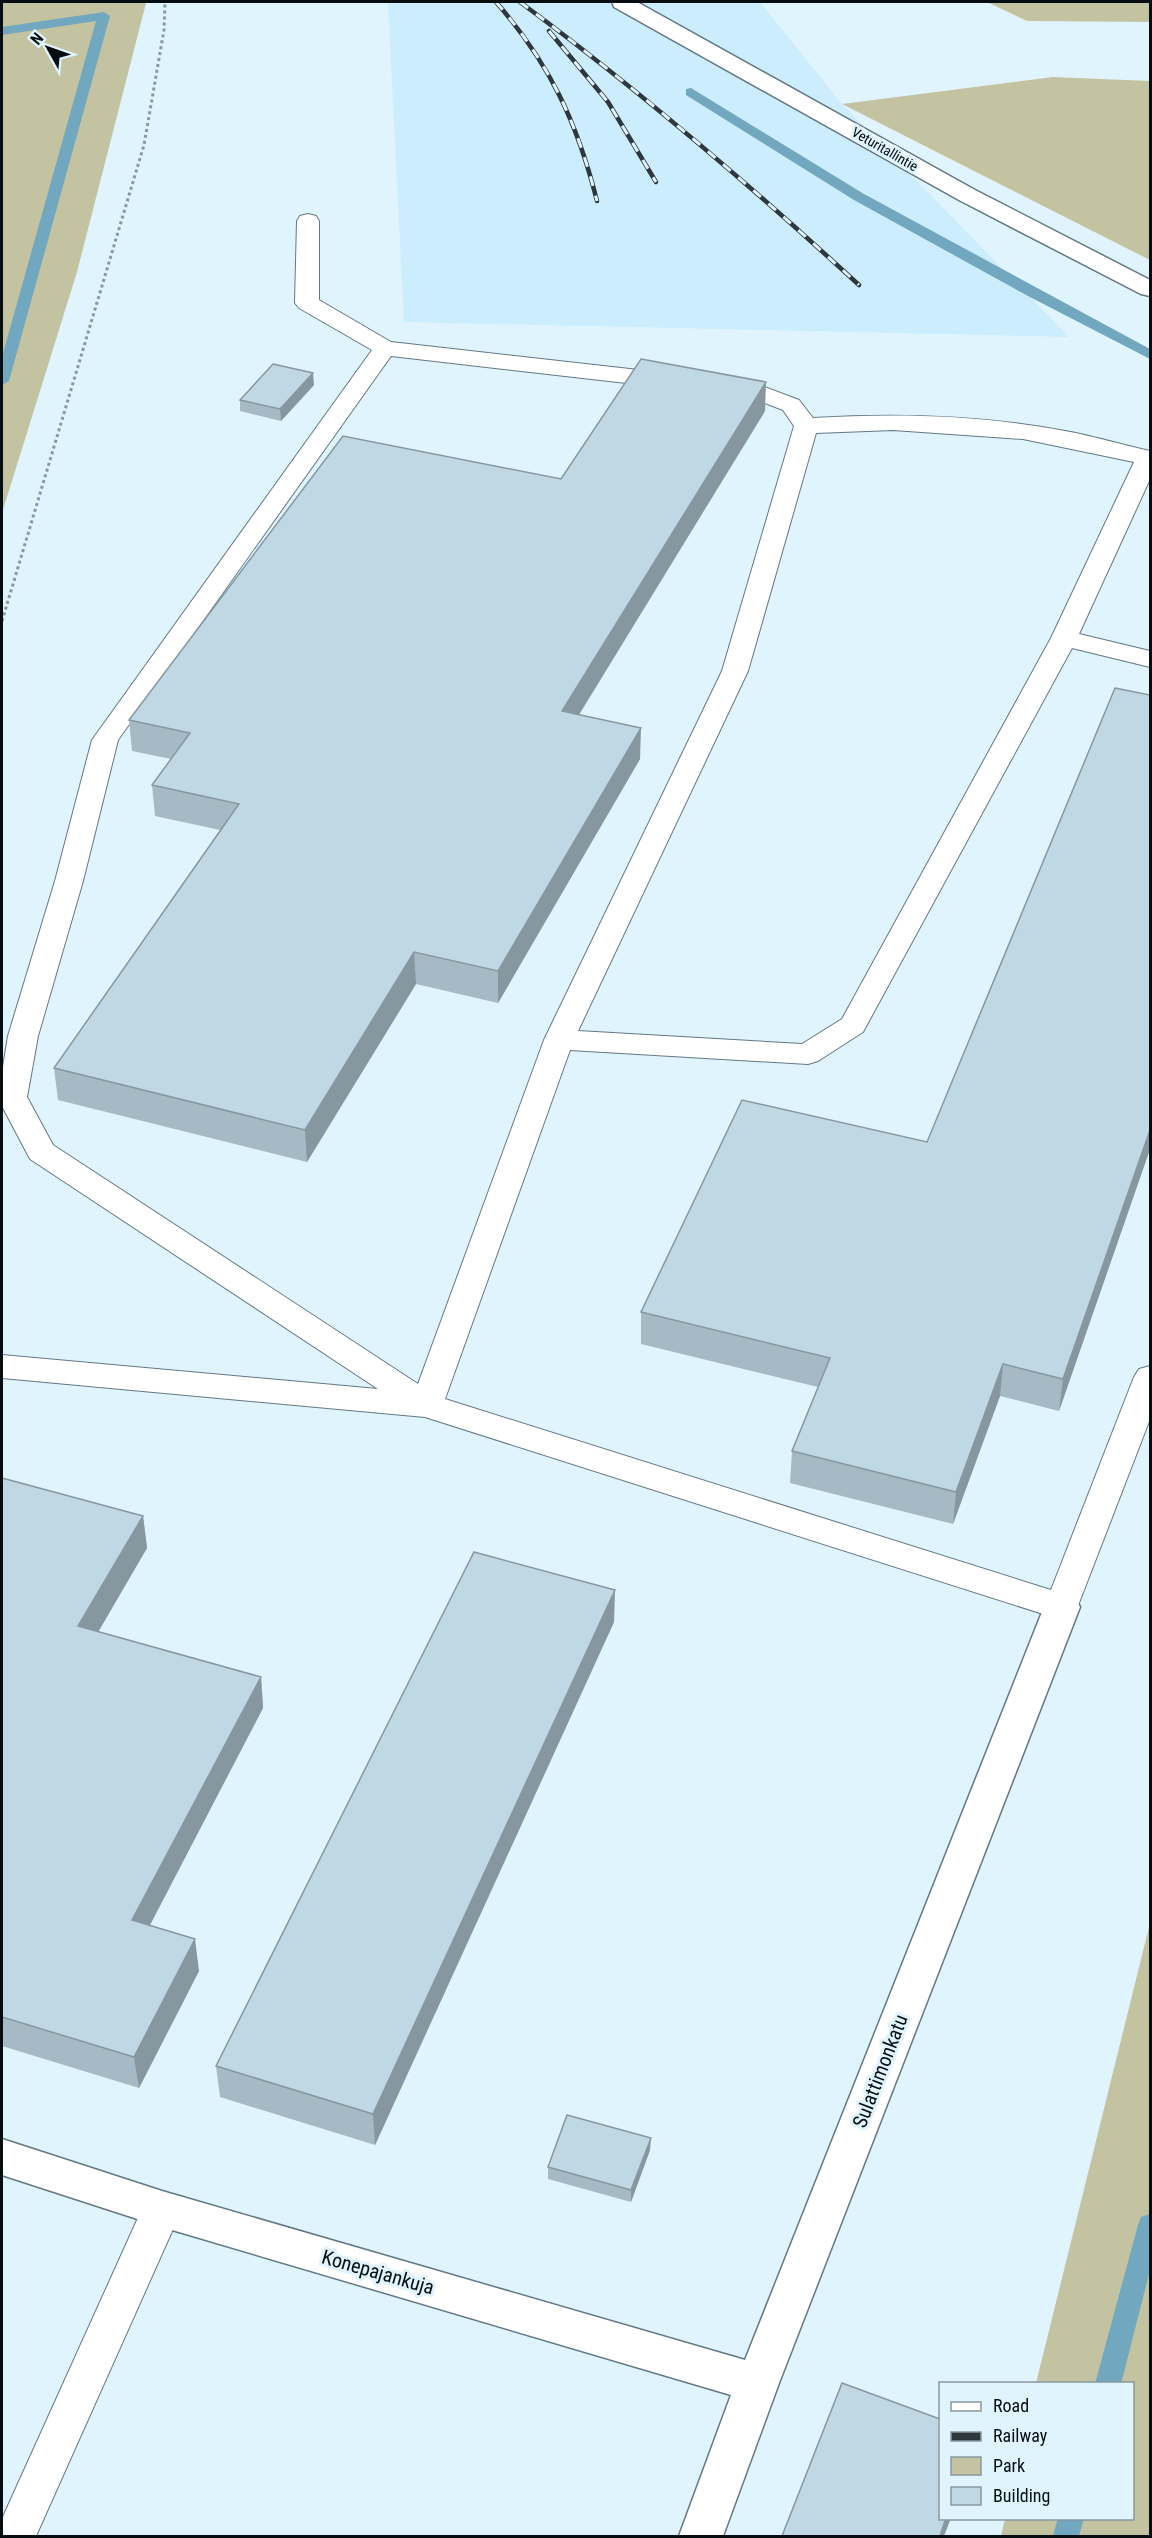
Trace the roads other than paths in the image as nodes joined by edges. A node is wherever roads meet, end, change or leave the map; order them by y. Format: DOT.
graph roads {
  1 [pos="622,2"];
  2 [pos="308,221"];
  3 [pos="1150,289"];
  4 [pos="385,348"];
  5 [pos="806,426"];
  6 [pos="1149,458"];
  7 [pos="1064,638"];
  8 [pos="1150,659"];
  9 [pos="560,1040"];
  10 [pos="2,1367"];
  11 [pos="1150,1377"];
  12 [pos="426,1406"];
  13 [pos="1062,1607"];
  14 [pos="2,2157"];
  15 [pos="162,2209"];
  16 [pos="757,2383"];
  17 [pos="15,2536"];
  18 [pos="701,2536"];
  1 -- 3 [label="street, Veturitallintie"];
  2 -- 4 [label="lane"];
  4 -- 5 [label="lane"];
  4 -- 12 [label="lane"];
  5 -- 6 [label="lane"];
  5 -- 9 [label="lane"];
  6 -- 7 [label="lane"];
  7 -- 8 [label="lane"];
  7 -- 9 [label="lane"];
  9 -- 12 [label="lane"];
  10 -- 12 [label="lane"];
  11 -- 13 [label="lane"];
  12 -- 13 [label="lane"];
  13 -- 16 [label="street, Sulattimonkatu"];
  14 -- 15 [label="street, Konepajankuja"];
  15 -- 16 [label="street, Konepajankuja"];
  15 -- 17 [label="lane"];
  16 -- 18 [label="street, Sulattimonkatu"];
}
